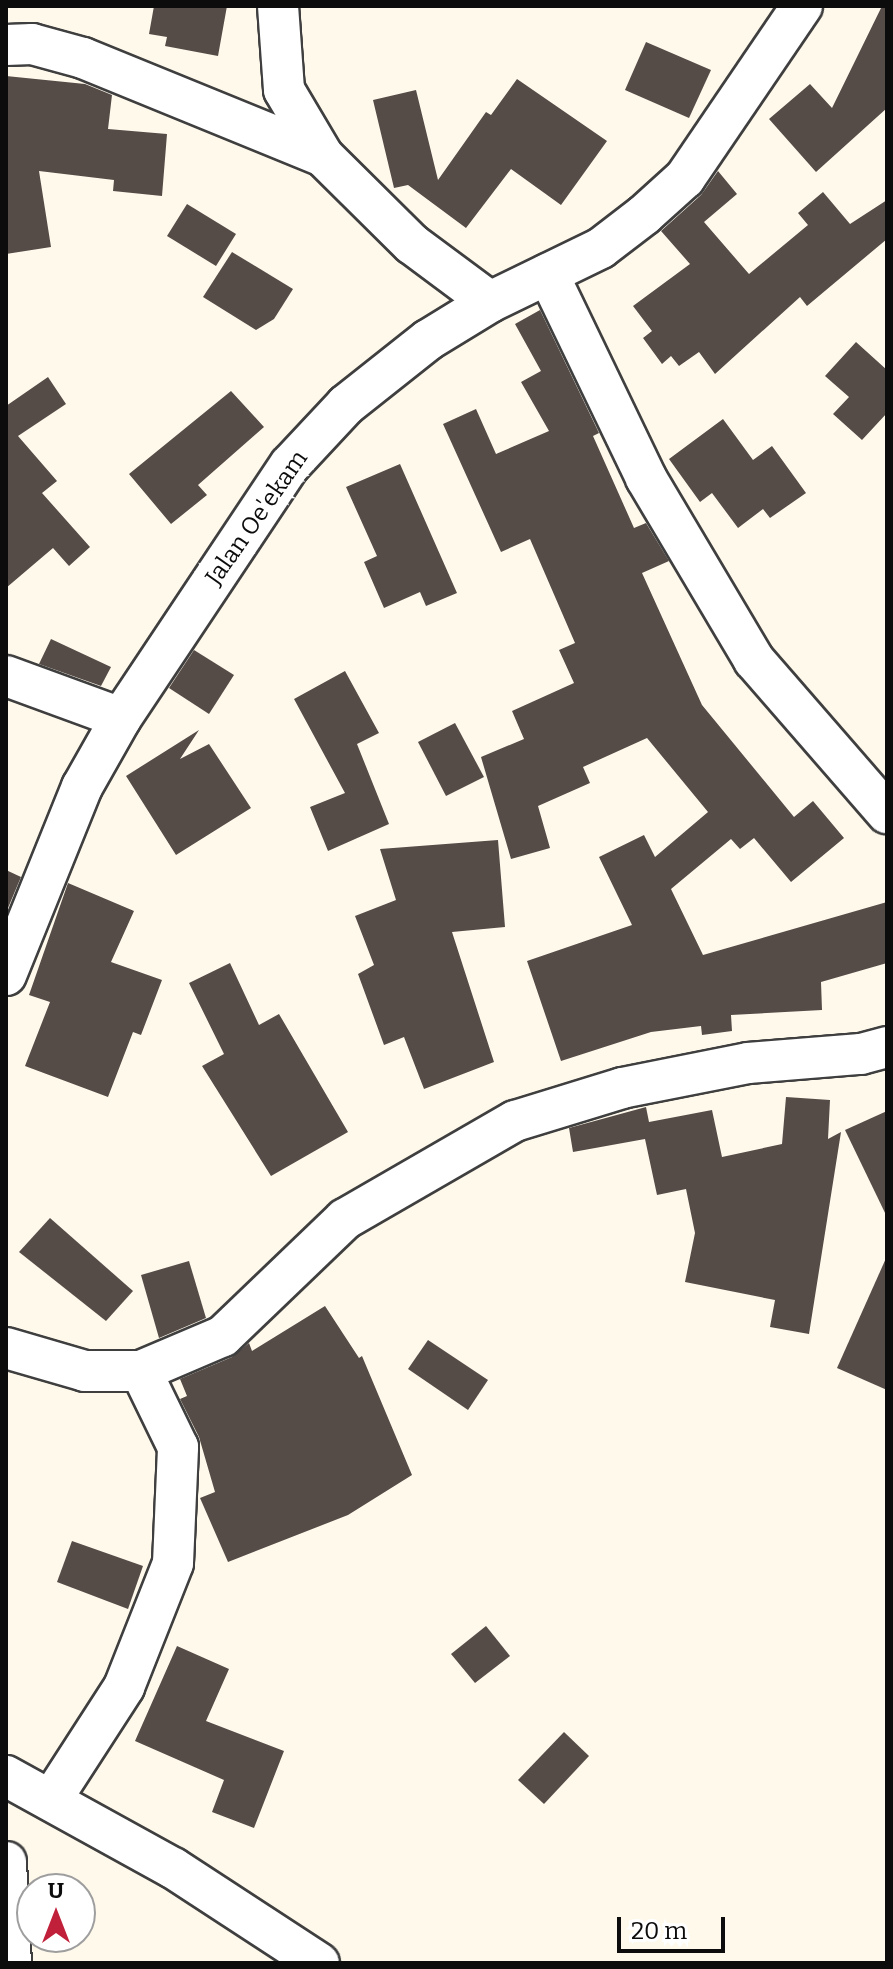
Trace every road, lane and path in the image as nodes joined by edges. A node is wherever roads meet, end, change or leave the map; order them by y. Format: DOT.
graph roads {
  1 [pos="278,6"];
  2 [pos="802,6"];
  3 [pos="6,45"];
  4 [pos="323,156"];
  5 [pos="548,274"];
  6 [pos="490,302"];
  7 [pos="6,676"];
  8 [pos="121,718"];
  9 [pos="887,813"];
  10 [pos="6,975"];
  11 [pos="887,1047"];
  12 [pos="6,1348"];
  13 [pos="141,1371"];
  14 [pos="6,1776"];
  15 [pos="51,1800"];
  16 [pos="6,1862"];
  17 [pos="11,1963"];
  18 [pos="319,1963"];
  1 -- 4 [label="street"];
  2 -- 5 [label="street, Jalan Oe'ekam"];
  3 -- 4 [label="street"];
  4 -- 6 [label="street"];
  5 -- 6 [label="street, Jalan Oe'ekam"];
  5 -- 9 [label="street"];
  6 -- 8 [label="street, Jalan Oe'ekam"];
  7 -- 8 [label="street"];
  8 -- 10 [label="street, Jalan Oe'ekam"];
  11 -- 13 [label="street"];
  12 -- 13 [label="street"];
  13 -- 15 [label="street"];
  14 -- 15 [label="street"];
  15 -- 18 [label="street"];
  16 -- 17 [label="street"];
}
